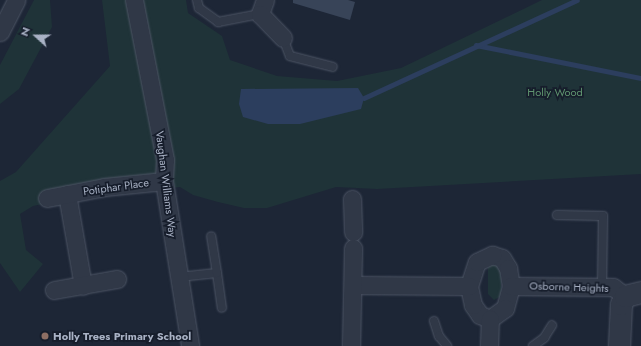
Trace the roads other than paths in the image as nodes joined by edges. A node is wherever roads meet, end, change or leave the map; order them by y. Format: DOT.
graph roads {
  1 [pos="16,0"];
  2 [pos="134,0"];
  3 [pos="197,0"];
  4 [pos="263,7"];
  5 [pos="2,25"];
  6 [pos="283,38"];
  7 [pos="333,67"];
  8 [pos="164,181"];
  9 [pos="67,194"];
  10 [pos="47,198"];
  11 [pos="352,199"];
  12 [pos="557,215"];
  13 [pos="211,236"];
  14 [pos="217,273"];
  15 [pos="179,277"];
  16 [pos="117,279"];
  17 [pos="353,285"];
  18 [pos="82,286"];
  19 [pos="469,286"];
  20 [pos="511,286"];
  21 [pos="602,286"];
  22 [pos="54,290"];
  23 [pos="633,294"];
  24 [pos="222,308"];
  25 [pos="490,319"];
  26 [pos="434,321"];
  27 [pos="552,325"];
  28 [pos="190,346"];
  29 [pos="351,346"];
  30 [pos="447,346"];
  31 [pos="489,346"];
  32 [pos="533,346"];
  33 [pos="619,346"];
  1 -- 5 [label="street"];
  2 -- 8 [label="street, Vaughan Williams Way"];
  3 -- 4 [label="lane"];
  4 -- 6 [label="street"];
  6 -- 7 [label="lane"];
  8 -- 9 [label="street, Potiphar Place"];
  8 -- 15 [label="street, Vaughan Williams Way"];
  9 -- 10 [label="street, Potiphar Place"];
  9 -- 18 [label="street, Potiphar Place"];
  11 -- 17 [label="street"];
  12 -- 21 [label="lane"];
  13 -- 14 [label="lane"];
  14 -- 15 [label="lane"];
  14 -- 24 [label="lane"];
  15 -- 28 [label="street, Vaughan Williams Way"];
  16 -- 18 [label="street"];
  17 -- 19 [label="street"];
  17 -- 29 [label="street"];
  18 -- 22 [label="street"];
  19 -- 20 [label="street"];
  19 -- 25 [label="street"];
  20 -- 21 [label="street, Osborne Heights"];
  20 -- 25 [label="street"];
  21 -- 23 [label="street, Osborne Heights"];
  23 -- 33 [label="street"];
  25 -- 31 [label="street"];
  26 -- 30 [label="lane"];
  27 -- 32 [label="lane"];
}
